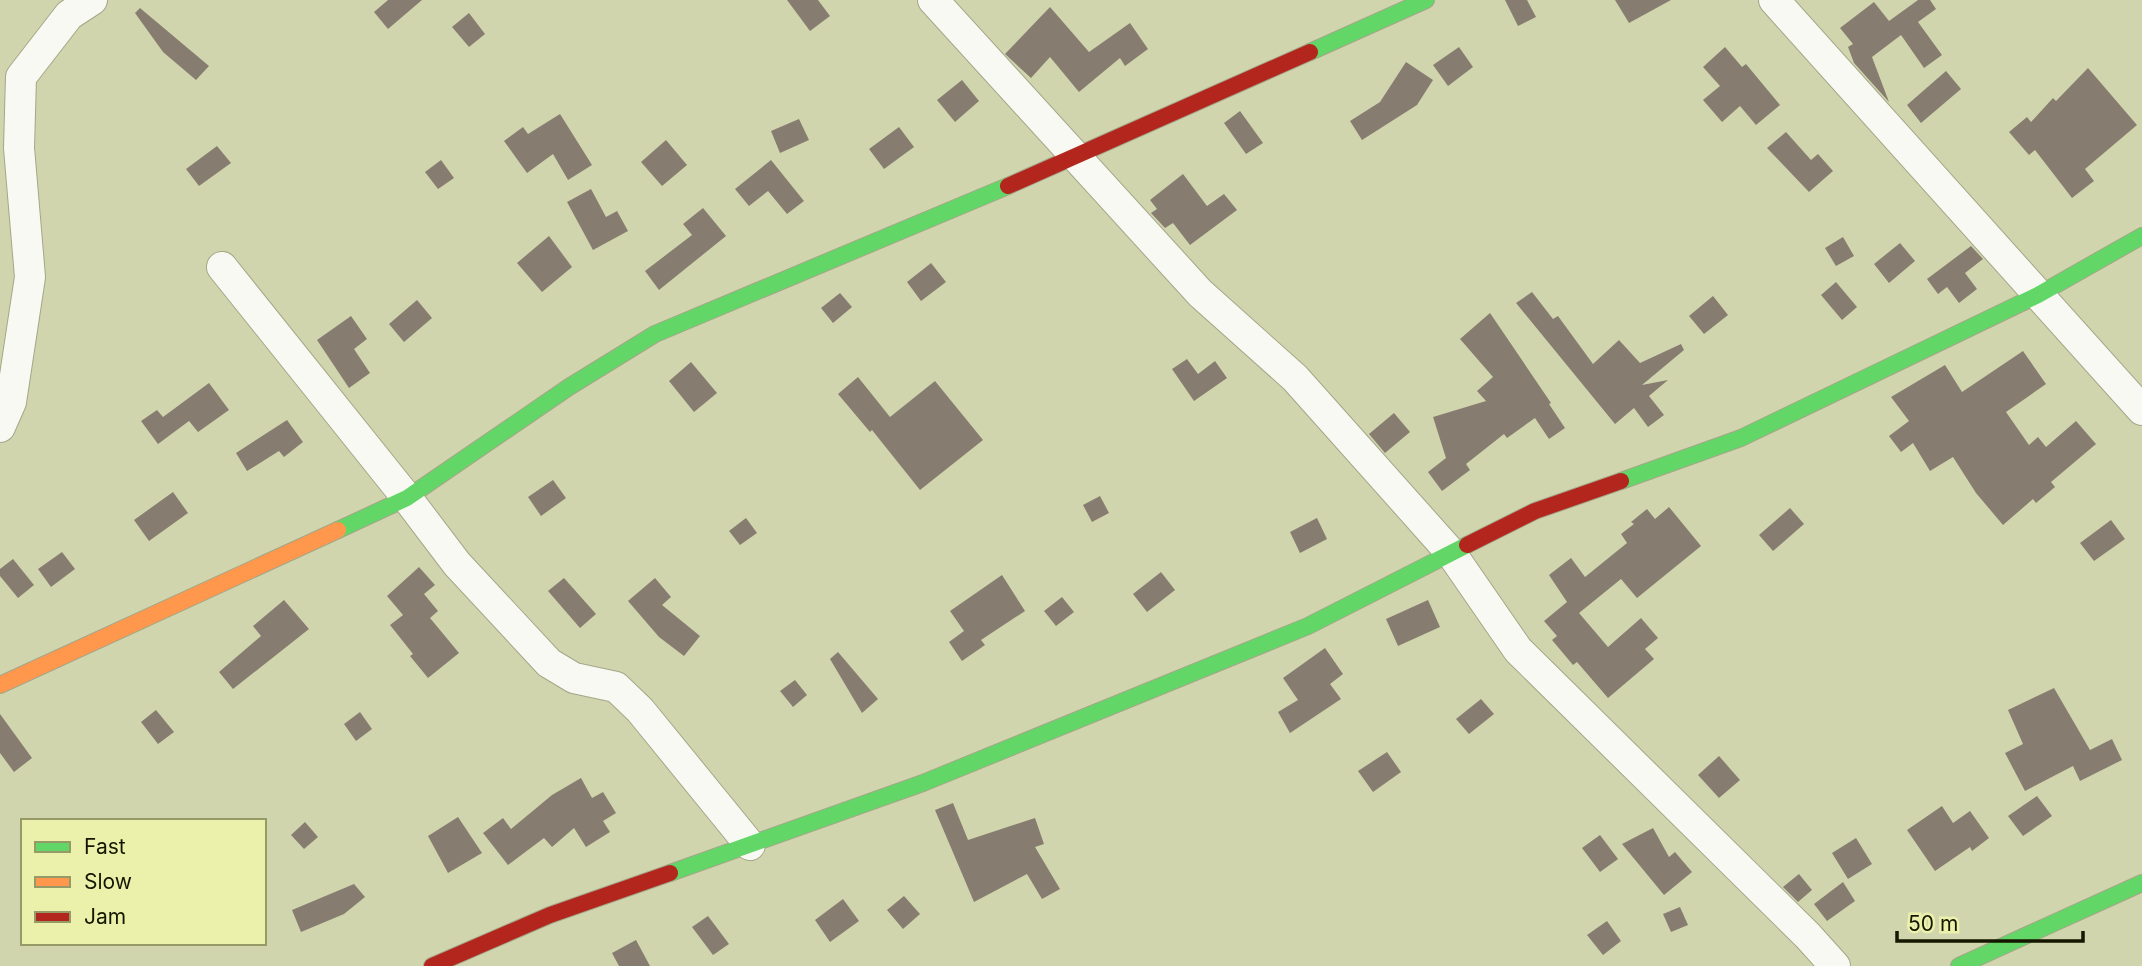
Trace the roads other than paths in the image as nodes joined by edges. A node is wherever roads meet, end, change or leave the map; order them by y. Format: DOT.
graph roads {
  1 [pos="92,0"];
  2 [pos="933,0"];
  3 [pos="1426,0"];
  4 [pos="1774,0"];
  5 [pos="1075,157"];
  6 [pos="2142,236"];
  7 [pos="222,267"];
  8 [pos="2038,295"];
  9 [pos="2142,410"];
  10 [pos="0,427"];
  11 [pos="407,498"];
  12 [pos="1451,553"];
  13 [pos="0,685"];
  14 [pos="750,845"];
  15 [pos="2142,883"];
  16 [pos="432,966"];
  17 [pos="1835,966"];
  18 [pos="1959,966"];
  1 -- 10 [label="street"];
  2 -- 5 [label="street"];
  3 -- 5 [label="street"];
  4 -- 8 [label="street"];
  5 -- 11 [label="street"];
  5 -- 12 [label="street"];
  6 -- 8 [label="street"];
  7 -- 11 [label="street"];
  8 -- 9 [label="street"];
  8 -- 12 [label="street"];
  11 -- 13 [label="street"];
  11 -- 14 [label="street"];
  12 -- 14 [label="street"];
  12 -- 17 [label="street"];
  14 -- 16 [label="street"];
  15 -- 18 [label="street"];
}
